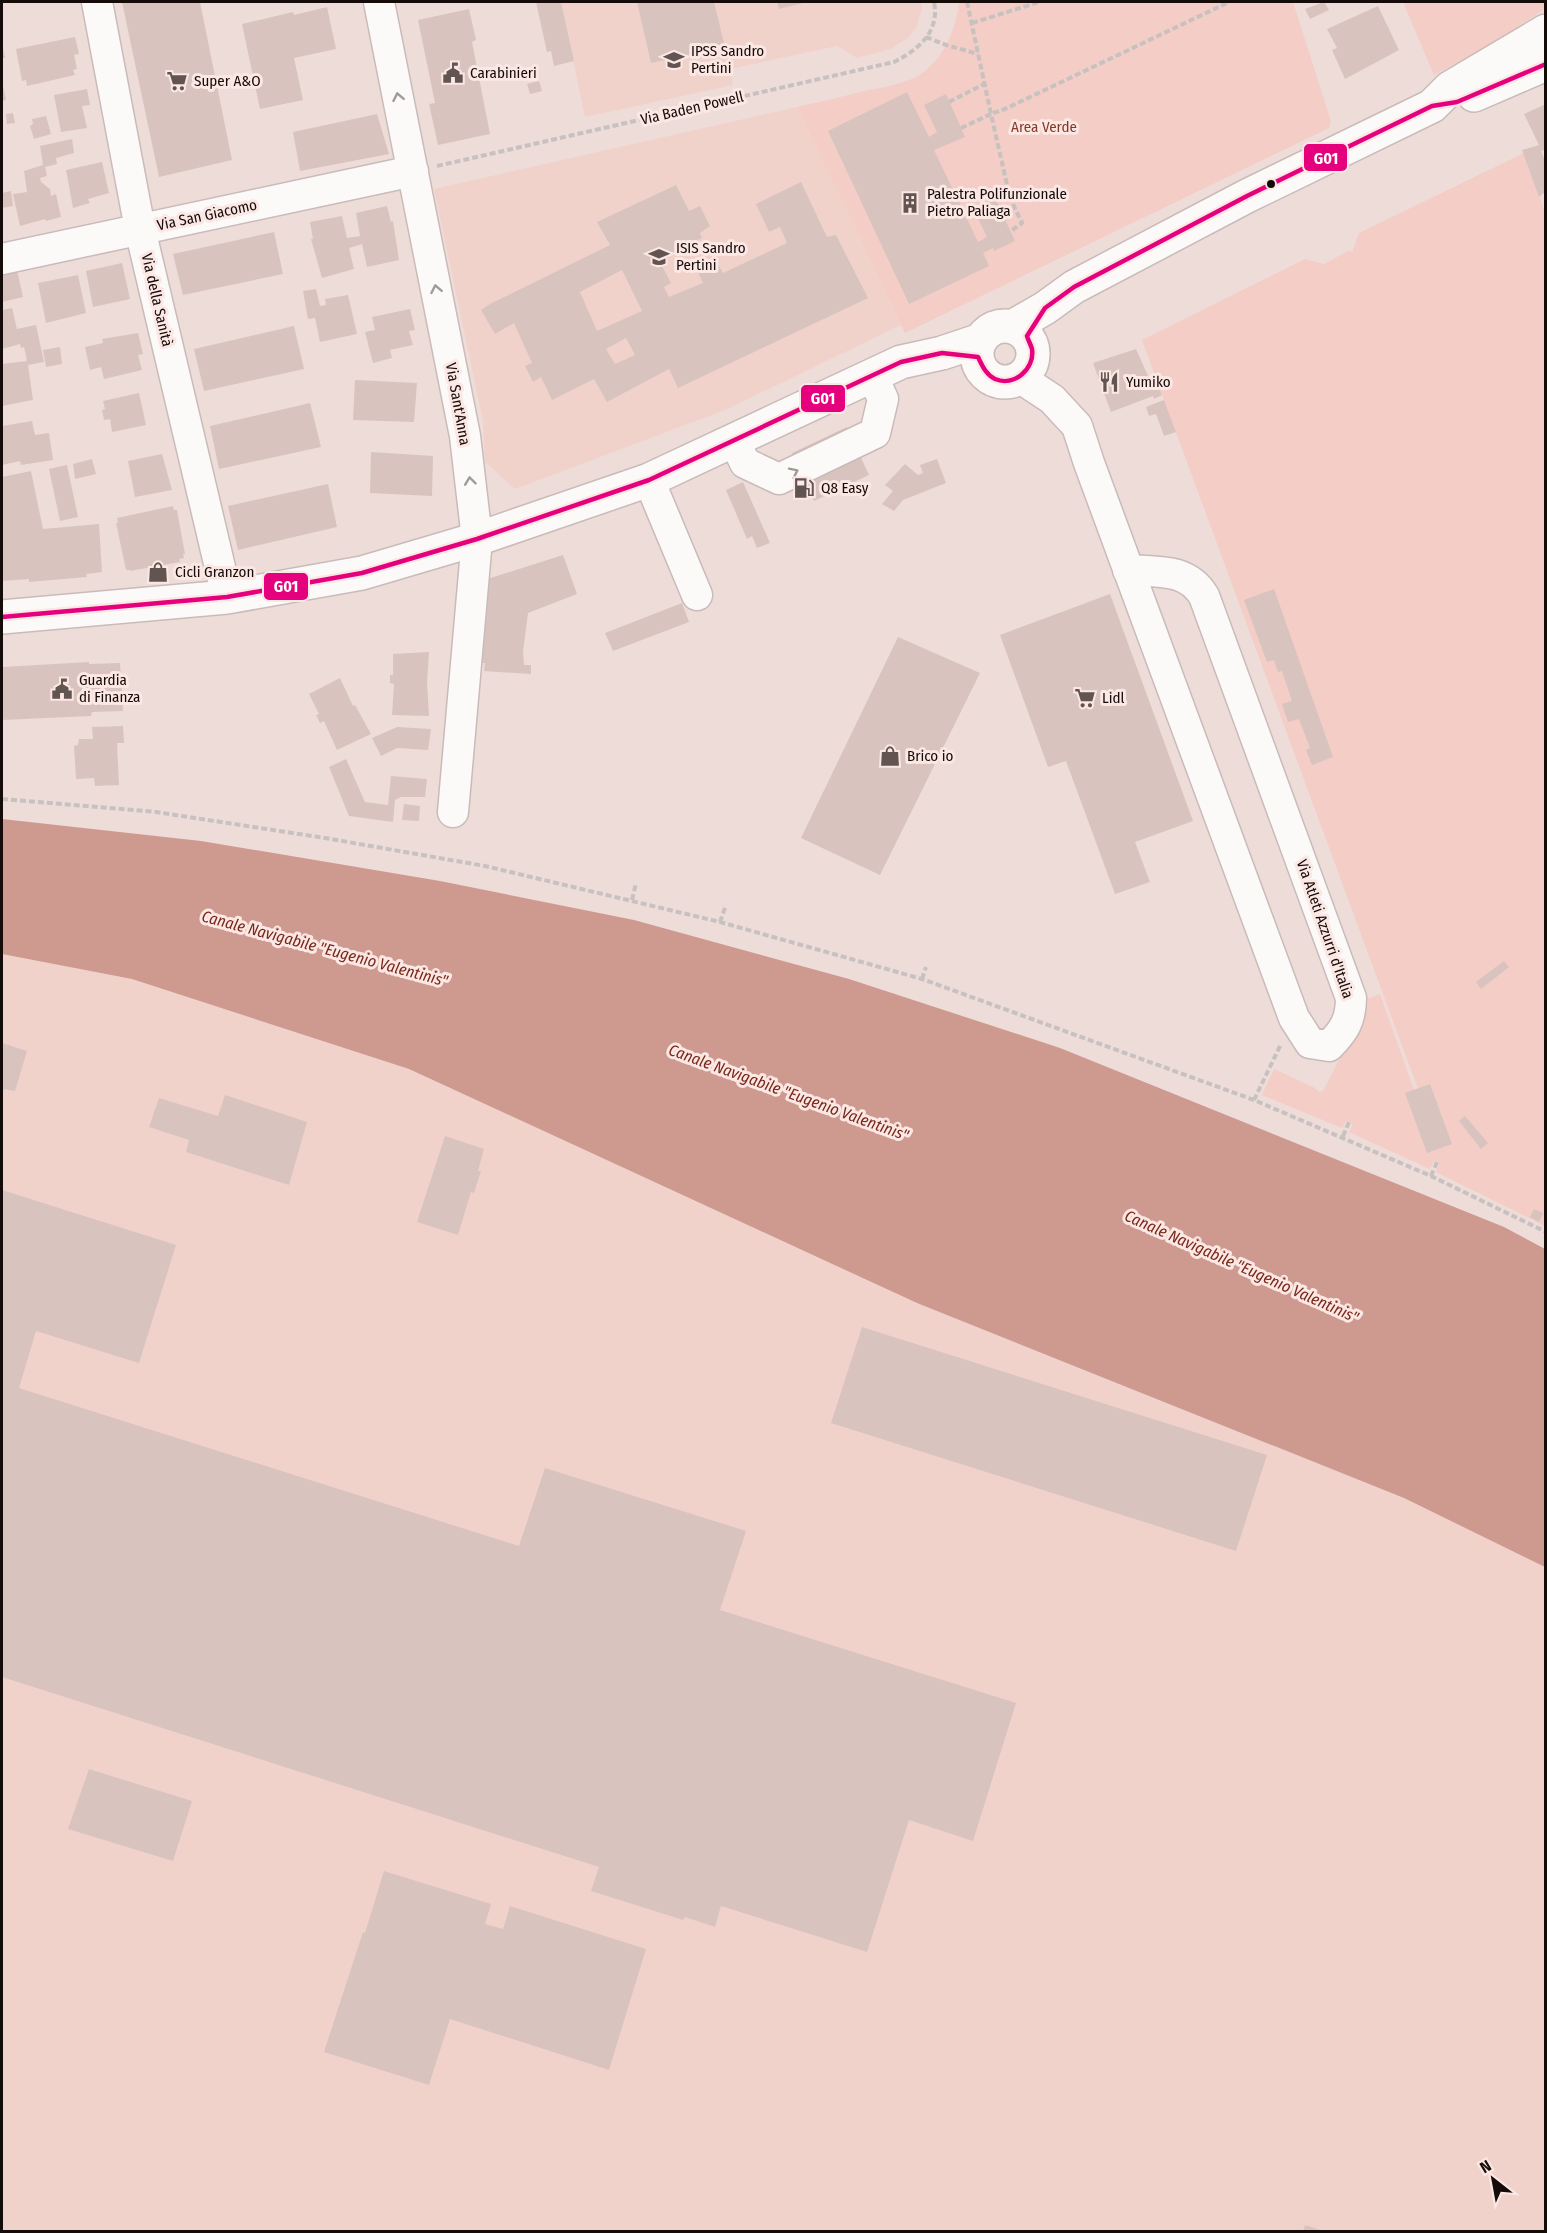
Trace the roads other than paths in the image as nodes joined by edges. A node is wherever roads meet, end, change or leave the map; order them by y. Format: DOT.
graph roads {
  1 [pos="97,2"];
  2 [pos="379,2"];
  3 [pos="1545,31"];
  4 [pos="1545,64"];
  5 [pos="1432,106"];
  6 [pos="413,171"];
  7 [pos="140,229"];
  8 [pos="2,259"];
  9 [pos="979,349"];
  10 [pos="1023,351"];
  11 [pos="872,375"];
  12 [pos="734,440"];
  13 [pos="649,480"];
  14 [pos="477,539"];
  15 [pos="1128,570"];
  16 [pos="697,595"];
  17 [pos="227,597"];
  18 [pos="2,617"];
  19 [pos="453,812"];
  1 -- 7 [label="street, Via della Sanità"];
  6 -- 2 [label="street, Via Sant'Anna, one-way"];
  3 -- 5 [label="main road"];
  4 -- 5 [label="main road"];
  5 -- 10 [label="main road"];
  6 -- 7 [label="street, Via San Giacomo"];
  14 -- 6 [label="street, Via Sant'Anna, one-way"];
  7 -- 8 [label="street, Via San Giacomo"];
  7 -- 17 [label="street, Via della Sanità"];
  9 -- 10 [label="main road"];
  9 -- 10 [label="main road"];
  9 -- 11 [label="main road"];
  10 -- 15 [label="street, Via Atleti Azzurri d'Italia"];
  11 -- 12 [label="main road"];
  12 -- 11 [label="street, one-way"];
  12 -- 13 [label="main road"];
  13 -- 14 [label="main road"];
  13 -- 16 [label="street"];
  14 -- 17 [label="main road"];
  14 -- 19 [label="street, Via Sant'Anna"];
  15 -- 15 [label="street, Via Atleti Azzurri d'Italia"];
  17 -- 18 [label="main road"];
}
